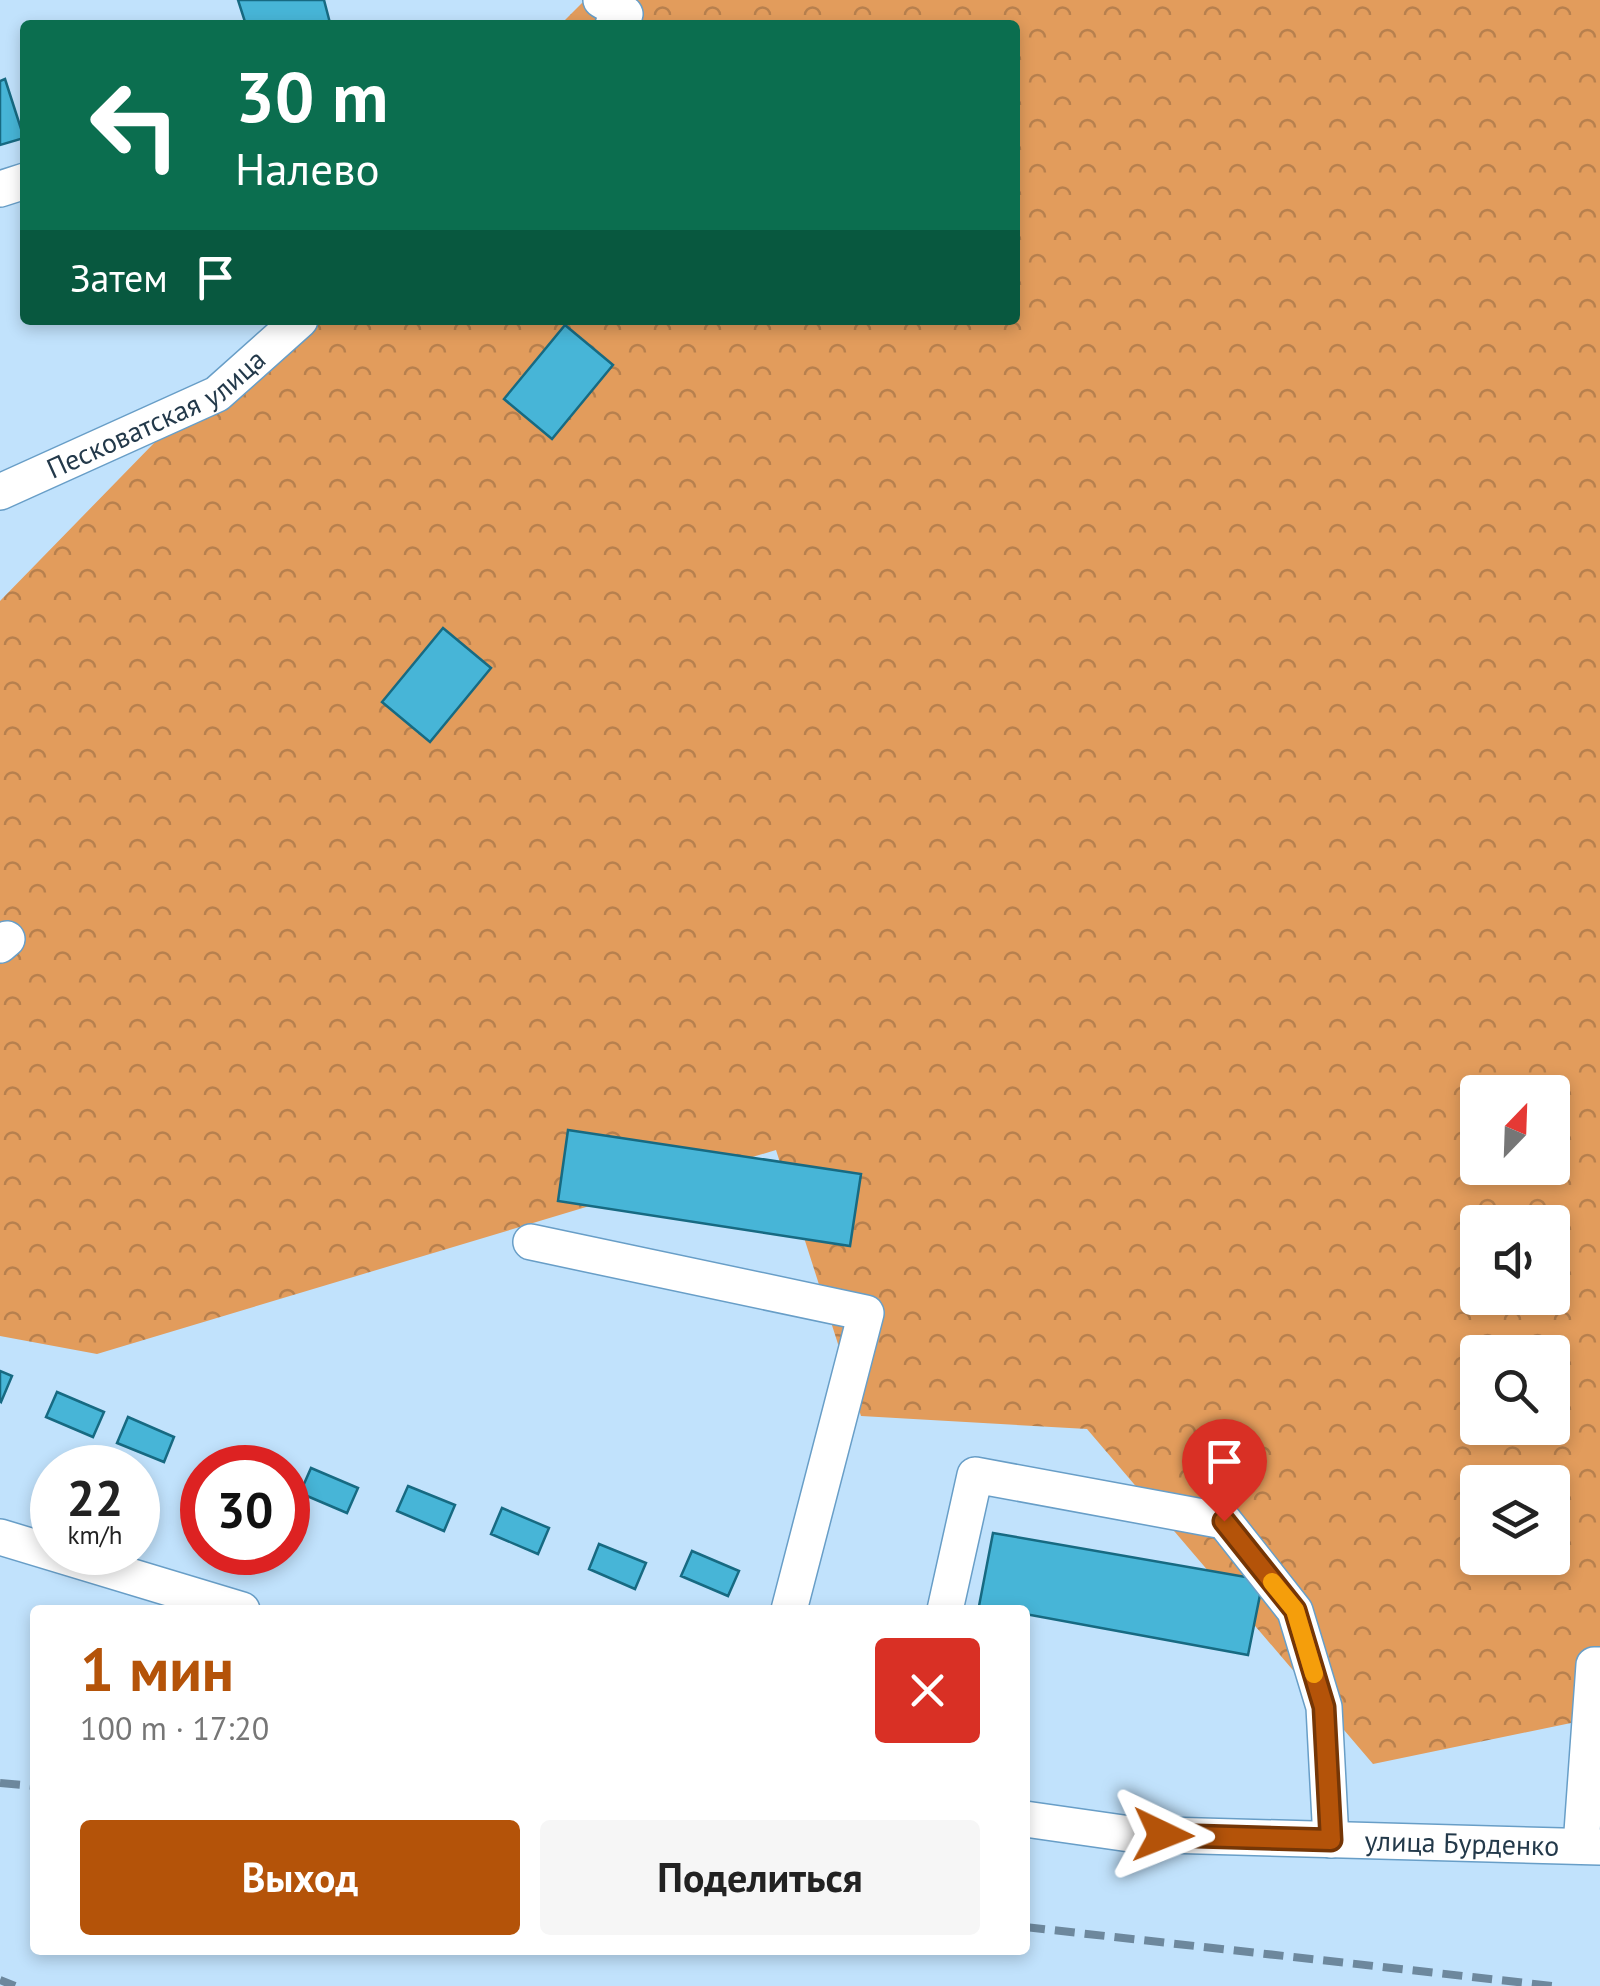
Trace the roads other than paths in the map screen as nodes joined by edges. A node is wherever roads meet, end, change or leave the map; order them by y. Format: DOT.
graph roads {
  1 [pos="601,0"];
  2 [pos="619,20"];
  3 [pos="294,325"];
  4 [pos="0,492"];
  5 [pos="530,1242"];
  6 [pos="0,1537"];
  7 [pos="225,1605"];
  8 [pos="790,1605"];
  9 [pos="946,1605"];
  10 [pos="1600,1665"];
  11 [pos="1030,1820"];
  12 [pos="1331,1840"];
  13 [pos="1591,1847"];
  1 -- 2 [label="street"];
  3 -- 4 [label="street, Песковатская улица"];
  5 -- 8 [label="street"];
  6 -- 7 [label="street"];
  9 -- 12 [label="street"];
  10 -- 13 [label="street"];
  11 -- 12 [label="street, улица Бурденко"];
  12 -- 13 [label="street, улица Бурденко"];
}
